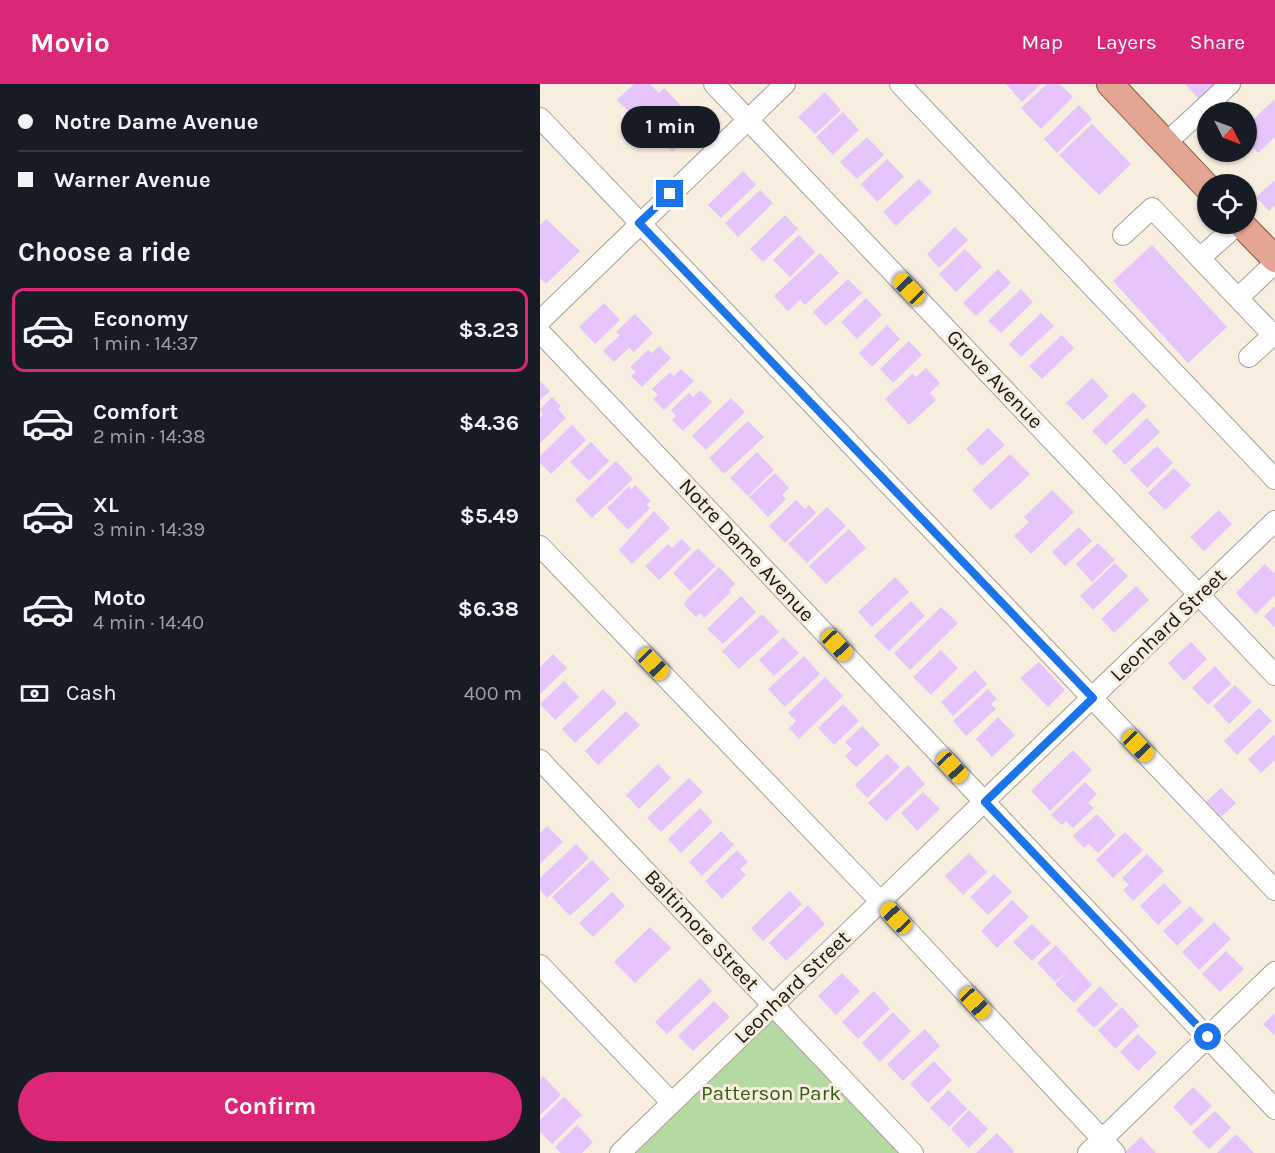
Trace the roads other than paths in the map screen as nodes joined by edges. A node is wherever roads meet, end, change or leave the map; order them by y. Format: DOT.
graph roads {
  1 [pos="714,84"];
  2 [pos="785,84"];
  3 [pos="900,84"];
  4 [pos="1110,84"];
  5 [pos="1230,84"];
  6 [pos="540,118"];
  7 [pos="748,119"];
  8 [pos="1166,143"];
  9 [pos="1197,176"];
  10 [pos="639,223"];
  11 [pos="1228,234"];
  12 [pos="1249,234"];
  13 [pos="1123,235"];
  14 [pos="1200,258"];
  15 [pos="1275,261"];
  16 [pos="1238,298"];
  17 [pos="540,321"];
  18 [pos="540,332"];
  19 [pos="1274,334"];
  20 [pos="1249,357"];
  21 [pos="1275,479"];
  22 [pos="1275,520"];
  23 [pos="540,546"];
  24 [pos="1199,595"];
  25 [pos="1275,675"];
  26 [pos="1093,698"];
  27 [pos="540,760"];
  28 [pos="985,802"];
  29 [pos="1275,890"];
  30 [pos="880,901"];
  31 [pos="540,965"];
  32 [pos="1275,972"];
  33 [pos="772,1005"];
  34 [pos="1208,1037"];
  35 [pos="672,1103"];
  36 [pos="1275,1108"];
  37 [pos="1109,1146"];
  38 [pos="620,1153"];
  39 [pos="913,1153"];
  40 [pos="1088,1153"];
  1 -- 7 [label="street, Grove Avenue"];
  2 -- 7 [label="street"];
  3 -- 21 [label="street"];
  4 -- 8 [label="main road"];
  5 -- 8 [label="street"];
  6 -- 10 [label="street"];
  7 -- 10 [label="street"];
  7 -- 24 [label="street, Grove Avenue"];
  8 -- 9 [label="main road"];
  10 -- 17 [label="street"];
  10 -- 26 [label="street"];
  11 -- 14 [label="street"];
  12 -- 15 [label="main road"];
  13 -- 14 [label="street"];
  14 -- 16 [label="street"];
  15 -- 16 [label="street"];
  16 -- 19 [label="street"];
  18 -- 28 [label="street, Notre Dame Avenue"];
  19 -- 20 [label="street"];
  22 -- 24 [label="street, Leonhard Street"];
  23 -- 30 [label="street"];
  24 -- 25 [label="street, Grove Avenue"];
  24 -- 26 [label="street, Leonhard Street"];
  26 -- 28 [label="street, Leonhard Street"];
  26 -- 29 [label="street"];
  27 -- 33 [label="street, Baltimore Street"];
  28 -- 30 [label="street, Leonhard Street"];
  28 -- 34 [label="street, Notre Dame Avenue"];
  30 -- 33 [label="street, Leonhard Street"];
  30 -- 37 [label="street"];
  31 -- 35 [label="street"];
  32 -- 34 [label="street"];
  33 -- 35 [label="street, Leonhard Street"];
  33 -- 39 [label="street, Baltimore Street"];
  34 -- 36 [label="street, Notre Dame Avenue"];
  34 -- 37 [label="street"];
  35 -- 38 [label="street, Leonhard Street"];
  37 -- 40 [label="street"];
}
